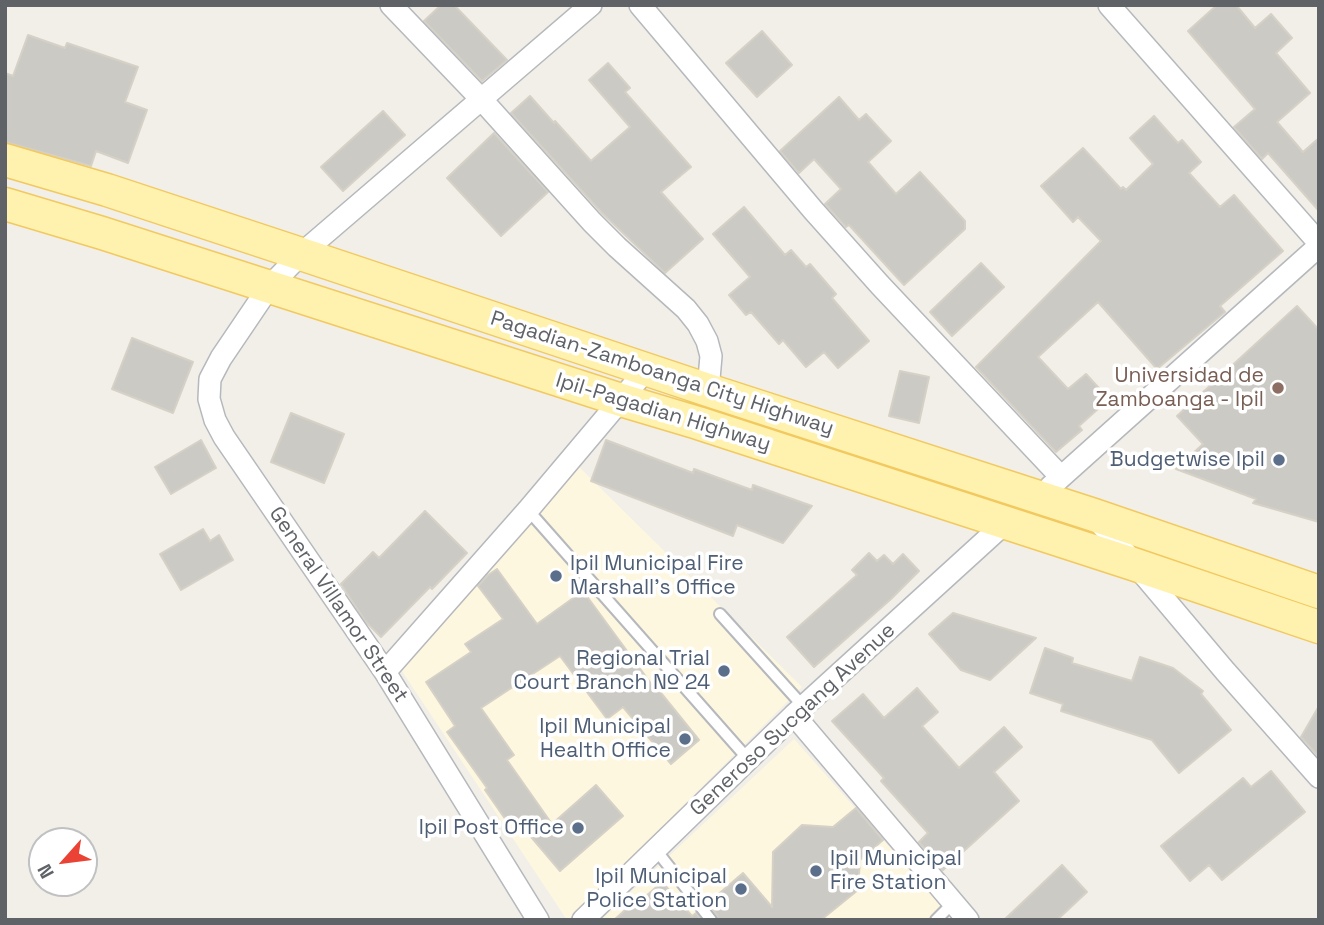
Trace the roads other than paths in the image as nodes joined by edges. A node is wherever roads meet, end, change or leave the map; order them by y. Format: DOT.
graph roads {
  1 [pos="391,5"];
  2 [pos="591,5"];
  3 [pos="640,5"];
  4 [pos="1109,5"];
  5 [pos="482,100"];
  6 [pos="5,160"];
  7 [pos="5,204"];
  8 [pos="1319,244"];
  9 [pos="301,254"];
  10 [pos="269,287"];
  11 [pos="646,370"];
  12 [pos="708,390"];
  13 [pos="621,400"];
  14 [pos="1050,487"];
  15 [pos="528,510"];
  16 [pos="1094,515"];
  17 [pos="1004,523"];
  18 [pos="1133,564"];
  19 [pos="1319,592"];
  20 [pos="720,614"];
  21 [pos="1319,627"];
  22 [pos="385,673"];
  23 [pos="799,711"];
  24 [pos="747,760"];
  25 [pos="1319,777"];
  26 [pos="656,850"];
  27 [pos="953,903"];
  28 [pos="538,920"];
  29 [pos="583,920"];
  30 [pos="711,920"];
  31 [pos="936,920"];
  32 [pos="968,920"];
  1 -- 5 [label="street"];
  2 -- 5 [label="street, General Villamor Street"];
  3 -- 14 [label="street"];
  4 -- 8 [label="street"];
  5 -- 9 [label="street, General Villamor Street"];
  5 -- 12 [label="street"];
  6 -- 9 [label="main road, Pagadian-Zamboanga City Highway"];
  7 -- 10 [label="main road, Ipil-Pagadian Highway"];
  8 -- 14 [label="street"];
  9 -- 10 [label="street, General Villamor Street"];
  9 -- 11 [label="main road, Pagadian-Zamboanga City Highway"];
  10 -- 13 [label="main road, Ipil-Pagadian Highway"];
  10 -- 22 [label="street, General Villamor Street"];
  11 -- 12 [label="main road, Pagadian-Zamboanga City Highway"];
  11 -- 13 [label="street"];
  12 -- 14 [label="main road, Pagadian-Zamboanga City Highway"];
  13 -- 15 [label="street"];
  13 -- 17 [label="main road, Ipil-Pagadian Highway"];
  14 -- 16 [label="main road, Pagadian-Zamboanga City Highway"];
  15 -- 22 [label="street"];
  15 -- 24 [label="lane"];
  16 -- 18 [label="street"];
  16 -- 19 [label="main road, Pagadian-Zamboanga City Highway"];
  17 -- 18 [label="main road, Ipil-Pagadian Highway"];
  17 -- 23 [label="street, Generoso Sucgang Avenue"];
  18 -- 21 [label="main road, Ipil-Pagadian Highway"];
  18 -- 25 [label="street"];
  20 -- 23 [label="lane"];
  22 -- 28 [label="street, General Villamor Street"];
  23 -- 24 [label="street, Generoso Sucgang Avenue"];
  23 -- 27 [label="street"];
  24 -- 26 [label="street, Generoso Sucgang Avenue"];
  26 -- 29 [label="street, Generoso Sucgang Avenue"];
  26 -- 30 [label="lane"];
  27 -- 31 [label="lane"];
  27 -- 32 [label="street"];
}
